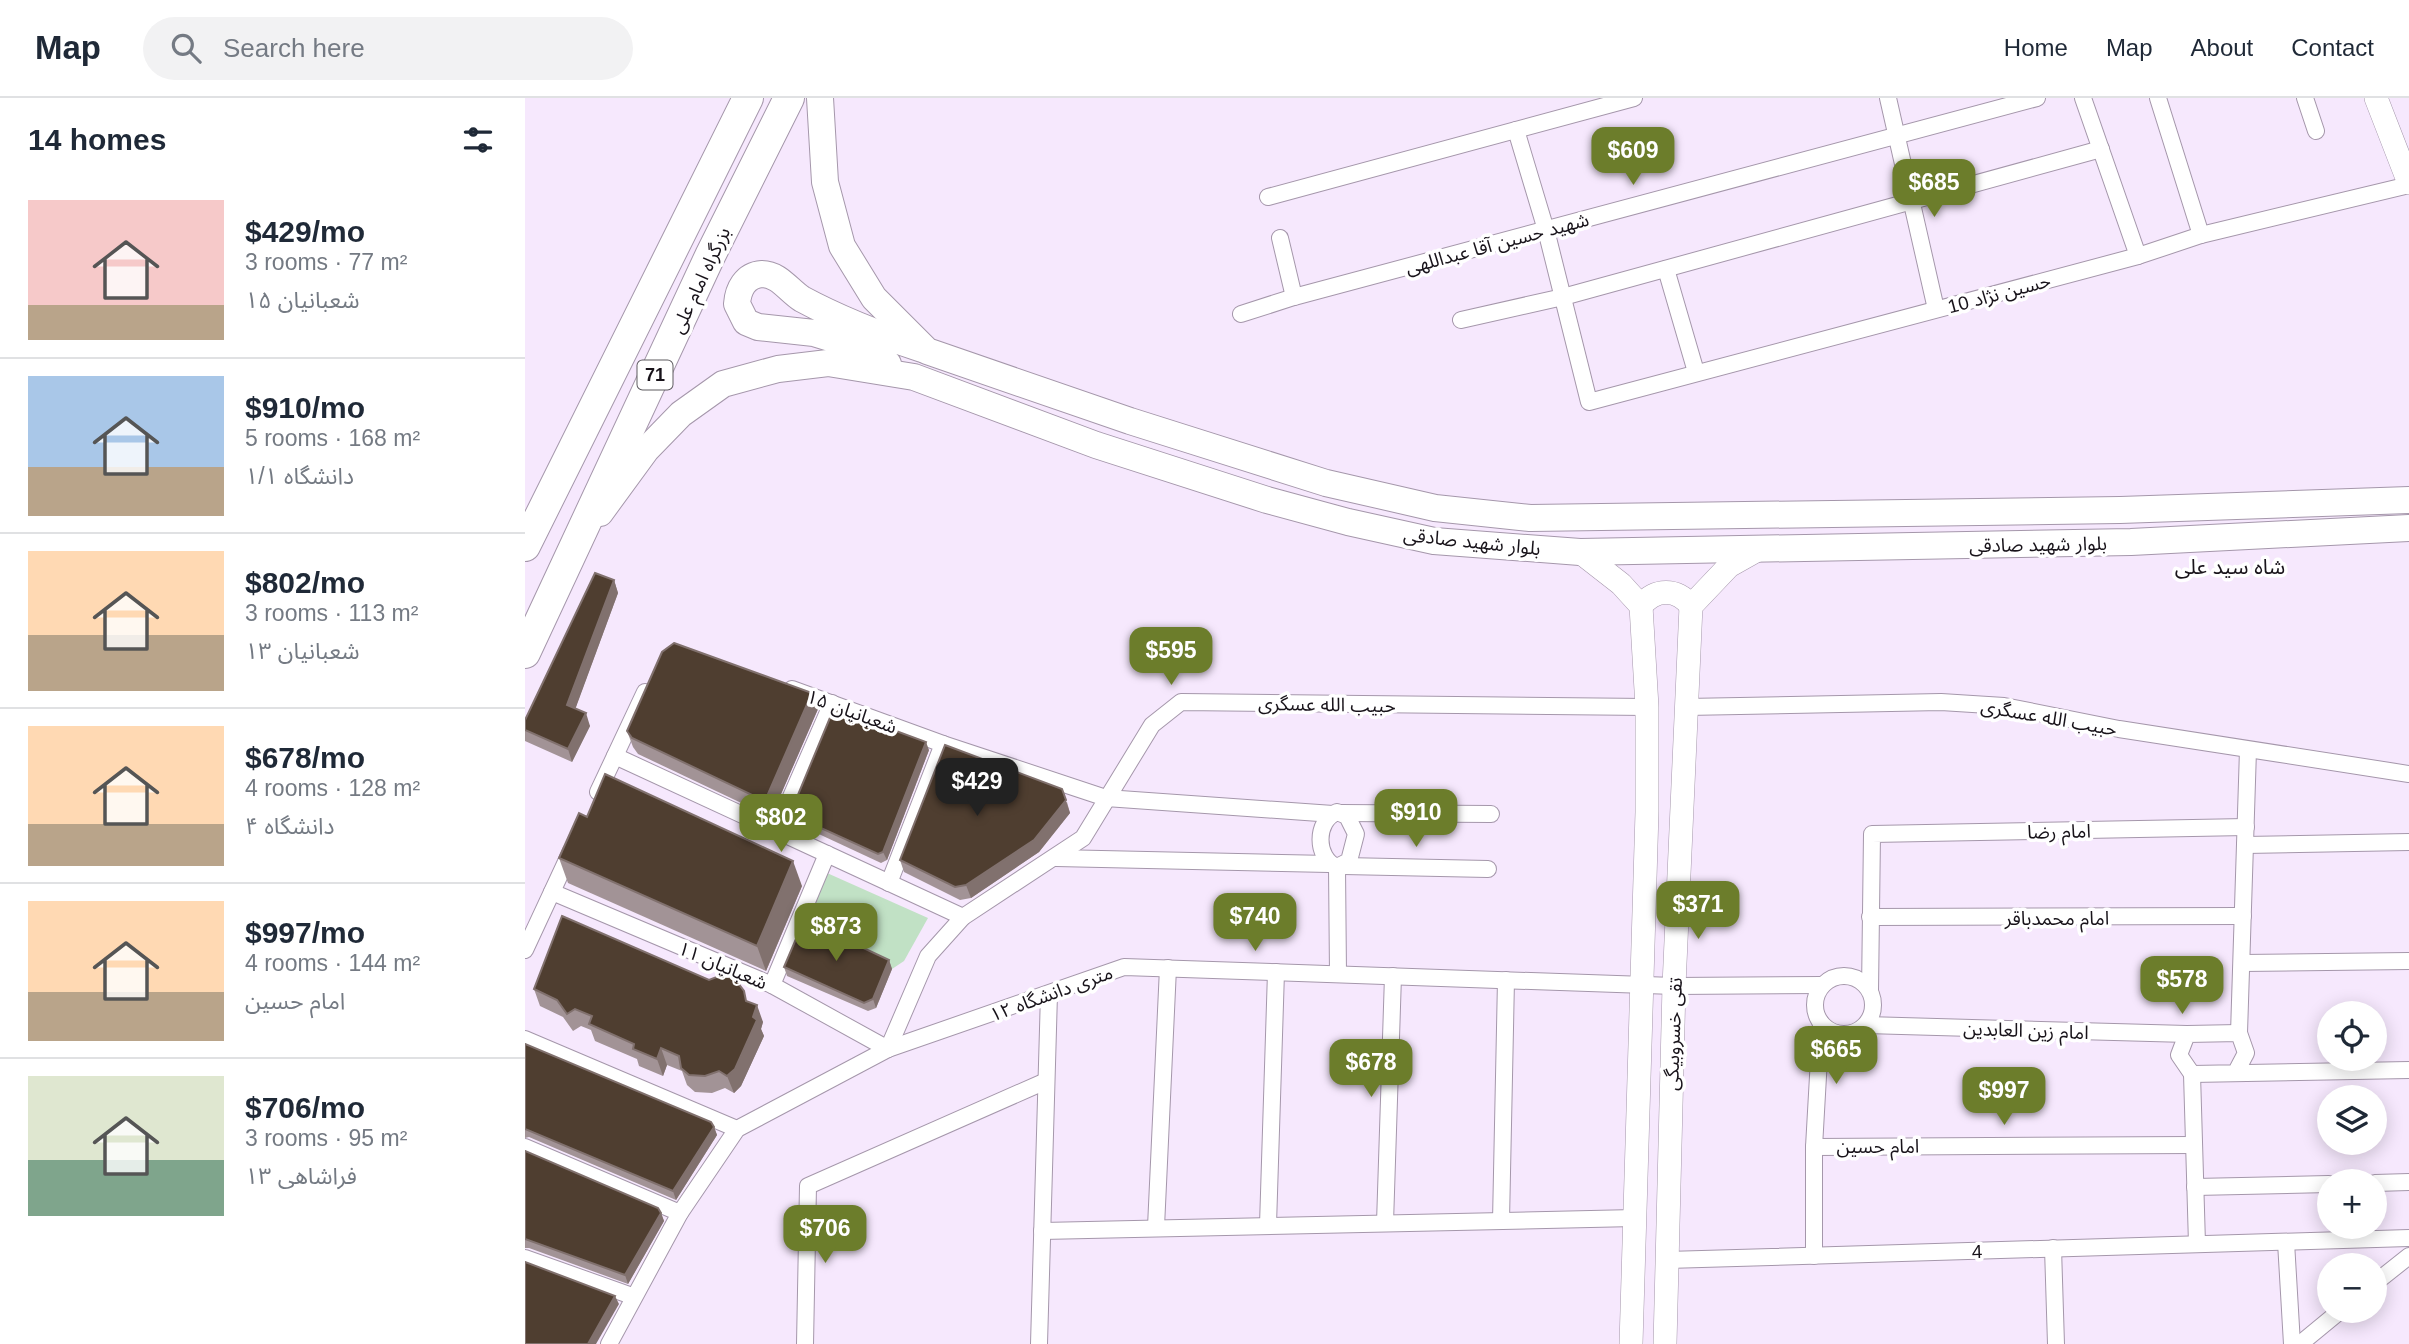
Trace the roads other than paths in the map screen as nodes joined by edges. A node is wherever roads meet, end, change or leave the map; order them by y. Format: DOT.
graph roads {
  1 [pos="748,98"];
  2 [pos="789,98"];
  3 [pos="820,98"];
  4 [pos="1634,98"];
  5 [pos="1888,98"];
  6 [pos="2037,98"];
  7 [pos="2083,98"];
  8 [pos="2158,98"];
  9 [pos="2305,98"];
  10 [pos="2376,98"];
  11 [pos="1516,130"];
  12 [pos="2316,131"];
  13 [pos="1896,136"];
  14 [pos="2101,149"];
  15 [pos="2409,184"];
  16 [pos="1268,197"];
  17 [pos="1912,202"];
  18 [pos="1546,230"];
  19 [pos="2201,235"];
  20 [pos="1280,238"];
  21 [pos="2138,256"];
  22 [pos="1666,269"];
  23 [pos="1294,297"];
  24 [pos="1563,297"];
  25 [pos="1936,309"];
  26 [pos="1241,314"];
  27 [pos="1461,320"];
  28 [pos="927,351"];
  29 [pos="1696,372"];
  30 [pos="914,377"];
  31 [pos="2409,500"];
  32 [pos="2409,528"];
  33 [pos="525,546"];
  34 [pos="1761,548"];
  35 [pos="1580,552"];
  36 [pos="566,569"];
  37 [pos="1641,606"];
  38 [pos="1691,606"];
  39 [pos="525,653"];
  40 [pos="653,673"];
  41 [pos="781,685"];
  42 [pos="832,704"];
  43 [pos="1647,707"];
  44 [pos="1686,707"];
  45 [pos="943,744"];
  46 [pos="2248,750"];
  47 [pos="615,756"];
  48 [pos="2409,774"];
  49 [pos="1106,798"];
  50 [pos="592,806"];
  51 [pos="1337,813"];
  52 [pos="1491,814"];
  53 [pos="2246,827"];
  54 [pos="581,831"];
  55 [pos="776,831"];
  56 [pos="2409,842"];
  57 [pos="2245,845"];
  58 [pos="827,855"];
  59 [pos="1056,858"];
  60 [pos="1336,866"];
  61 [pos="1488,869"];
  62 [pos="889,883"];
  63 [pos="552,892"];
  64 [pos="2243,916"];
  65 [pos="963,917"];
  66 [pos="1870,917"];
  67 [pos="525,950"];
  68 [pos="2409,961"];
  69 [pos="2242,963"];
  70 [pos="1168,968"];
  71 [pos="1276,972"];
  72 [pos="1338,974"];
  73 [pos="1393,976"];
  74 [pos="1506,980"];
  75 [pos="772,985"];
  76 [pos="1641,985"];
  77 [pos="1822,985"];
  78 [pos="1674,986"];
  79 [pos="1870,991"];
  80 [pos="1049,994"];
  81 [pos="1821,1023"];
  82 [pos="1866,1025"];
  83 [pos="2239,1033"];
  84 [pos="2187,1034"];
  85 [pos="525,1039"];
  86 [pos="888,1049"];
  87 [pos="2409,1070"];
  88 [pos="2236,1072"];
  89 [pos="2192,1074"];
  90 [pos="1046,1081"];
  91 [pos="737,1129"];
  92 [pos="2194,1145"];
  93 [pos="525,1147"];
  94 [pos="1814,1147"];
  95 [pos="2409,1182"];
  96 [pos="2387,1183"];
  97 [pos="2317,1184"];
  98 [pos="2195,1187"];
  99 [pos="680,1213"];
  100 [pos="1635,1218"];
  101 [pos="1501,1221"];
  102 [pos="1385,1223"];
  103 [pos="1268,1225"];
  104 [pos="1156,1227"];
  105 [pos="1042,1231"];
  106 [pos="2409,1238"];
  107 [pos="2286,1242"];
  108 [pos="2197,1244"];
  109 [pos="2053,1248"];
  110 [pos="1814,1256"];
  111 [pos="2409,1256"];
  112 [pos="525,1258"];
  113 [pos="1667,1259"];
  114 [pos="2387,1273"];
  115 [pos="632,1296"];
  116 [pos="2325,1323"];
  117 [pos="608,1344"];
  118 [pos="805,1344"];
  119 [pos="1039,1344"];
  120 [pos="1631,1344"];
  121 [pos="1664,1344"];
  122 [pos="2056,1344"];
  123 [pos="2292,1344"];
  124 [pos="2300,1344"];
  1 -- 33 [label="highway, بزرگراه امام علی / 71"];
  2 -- 36 [label="highway, بزرگراه امام علی / 71"];
  3 -- 28 [label="main road, بلوار شهید صادقی"];
  4 -- 11 [label="street"];
  5 -- 13 [label="street"];
  6 -- 13 [label="street, شهید حسین آقا عبداللهی"];
  7 -- 14 [label="street"];
  8 -- 19 [label="street"];
  9 -- 12 [label="street"];
  10 -- 15 [label="main road"];
  11 -- 16 [label="street"];
  11 -- 18 [label="street"];
  13 -- 17 [label="street"];
  13 -- 18 [label="street, شهید حسین آقا عبداللهی"];
  14 -- 17 [label="street"];
  14 -- 21 [label="street"];
  15 -- 19 [label="street, حسین نژاد 10"];
  17 -- 22 [label="street"];
  17 -- 25 [label="street"];
  18 -- 23 [label="street, شهید حسین آقا عبداللهی"];
  18 -- 24 [label="street"];
  19 -- 21 [label="street, حسین نژاد 10"];
  20 -- 23 [label="street"];
  21 -- 25 [label="street, حسین نژاد 10"];
  22 -- 24 [label="street"];
  22 -- 29 [label="street"];
  23 -- 26 [label="street, شهید حسین آقا عبداللهی"];
  24 -- 27 [label="street"];
  24 -- 29 [label="street, حسین نژاد 10"];
  25 -- 29 [label="street, حسین نژاد 10"];
  28 -- 30 [label="main road"];
  28 -- 31 [label="main road, بلوار شهید صادقی"];
  30 -- 35 [label="main road, بلوار شهید صادقی"];
  30 -- 36 [label="main road, بلوار شهید صادقی"];
  32 -- 34 [label="main road, بلوار شهید صادقی"];
  34 -- 35 [label="main road, بلوار شهید صادقی"];
  34 -- 38 [label="main road"];
  35 -- 37 [label="main road"];
  36 -- 39 [label="highway, بزرگراه امام علی / 71"];
  37 -- 38 [label="main road"];
  37 -- 43 [label="main road, تقی خسروبیگی"];
  38 -- 44 [label="main road, تقی خسروبیگی"];
  40 -- 47 [label="street"];
  41 -- 42 [label="street, شعبانیان ۱۵"];
  42 -- 45 [label="street, شعبانیان ۱۵"];
  42 -- 55 [label="street"];
  43 -- 49 [label="street, حبیب الله عسگری"];
  43 -- 76 [label="main road, تقی خسروبیگی"];
  44 -- 46 [label="street, حبیب الله عسگری"];
  44 -- 78 [label="main road, تقی خسروبیگی"];
  45 -- 49 [label="street, شعبانیان ۱۵"];
  45 -- 62 [label="street"];
  46 -- 48 [label="street, حبیب الله عسگری"];
  46 -- 53 [label="street"];
  47 -- 50 [label="street"];
  47 -- 55 [label="street"];
  49 -- 51 [label="street, شعبانیان ۱۵"];
  49 -- 59 [label="street, حبیب الله عسگری"];
  51 -- 52 [label="street, شعبانیان ۱۵"];
  51 -- 60 [label="street"];
  51 -- 60 [label="street"];
  53 -- 57 [label="street"];
  53 -- 66 [label="street, امام رضا"];
  54 -- 63 [label="street"];
  55 -- 58 [label="street"];
  56 -- 57 [label="street"];
  57 -- 64 [label="street"];
  58 -- 62 [label="street"];
  58 -- 75 [label="street"];
  59 -- 60 [label="street"];
  59 -- 65 [label="street, حبیب الله عسگری"];
  60 -- 61 [label="street"];
  60 -- 72 [label="street"];
  62 -- 65 [label="street"];
  63 -- 67 [label="street"];
  63 -- 75 [label="street, شعبانیان ۱۱"];
  64 -- 66 [label="street, امام محمدباقر"];
  64 -- 69 [label="street"];
  65 -- 86 [label="street, حبیب الله عسگری"];
  66 -- 79 [label="street"];
  68 -- 69 [label="street"];
  69 -- 83 [label="street"];
  70 -- 71 [label="street, ۱۲ متری دانشگاه"];
  70 -- 80 [label="street, ۱۲ متری دانشگاه"];
  70 -- 104 [label="street"];
  71 -- 72 [label="street, ۱۲ متری دانشگاه"];
  71 -- 103 [label="street"];
  72 -- 73 [label="street, ۱۲ متری دانشگاه"];
  73 -- 74 [label="street, ۱۲ متری دانشگاه"];
  73 -- 102 [label="street"];
  74 -- 76 [label="street, ۱۲ متری دانشگاه"];
  74 -- 101 [label="street"];
  75 -- 86 [label="street, شعبانیان ۱۱"];
  76 -- 78 [label="street, ۱۲ متری دانشگاه"];
  76 -- 100 [label="main road, تقی خسروبیگی"];
  77 -- 78 [label="street, ۱۲ متری دانشگاه"];
  77 -- 79 [label="street"];
  77 -- 81 [label="street"];
  78 -- 113 [label="main road, تقی خسروبیگی"];
  79 -- 82 [label="street"];
  80 -- 86 [label="street, ۱۲ متری دانشگاه"];
  80 -- 90 [label="street"];
  81 -- 82 [label="street"];
  81 -- 94 [label="street"];
  82 -- 84 [label="street, امام زین العابدین"];
  83 -- 84 [label="street, امام زین العابدین"];
  83 -- 88 [label="street"];
  84 -- 89 [label="street"];
  85 -- 91 [label="street"];
  86 -- 91 [label="street, ۱۲ متری دانشگاه"];
  87 -- 88 [label="street"];
  88 -- 89 [label="street"];
  89 -- 92 [label="street"];
  90 -- 105 [label="street"];
  90 -- 118 [label="street"];
  91 -- 99 [label="street, ۱۲ متری دانشگاه"];
  92 -- 94 [label="street, امام حسین"];
  92 -- 98 [label="street"];
  93 -- 99 [label="street"];
  94 -- 110 [label="street"];
  95 -- 96 [label="street"];
  97 -- 98 [label="street"];
  98 -- 108 [label="street"];
  99 -- 115 [label="street, ۱۲ متری دانشگاه"];
  100 -- 101 [label="street"];
  100 -- 120 [label="main road, تقی خسروبیگی"];
  101 -- 102 [label="street"];
  102 -- 103 [label="street"];
  103 -- 104 [label="street"];
  104 -- 105 [label="street"];
  105 -- 119 [label="street"];
  106 -- 107 [label="street, 4"];
  107 -- 108 [label="street, 4"];
  107 -- 123 [label="street"];
  108 -- 109 [label="street, 4"];
  109 -- 110 [label="street, 4"];
  109 -- 122 [label="street"];
  110 -- 113 [label="street, 4"];
  111 -- 114 [label="street"];
  112 -- 115 [label="street"];
  113 -- 121 [label="main road, تقی خسروبیگی"];
  115 -- 117 [label="street, ۱۲ متری دانشگاه"];
  116 -- 124 [label="street"];
}
